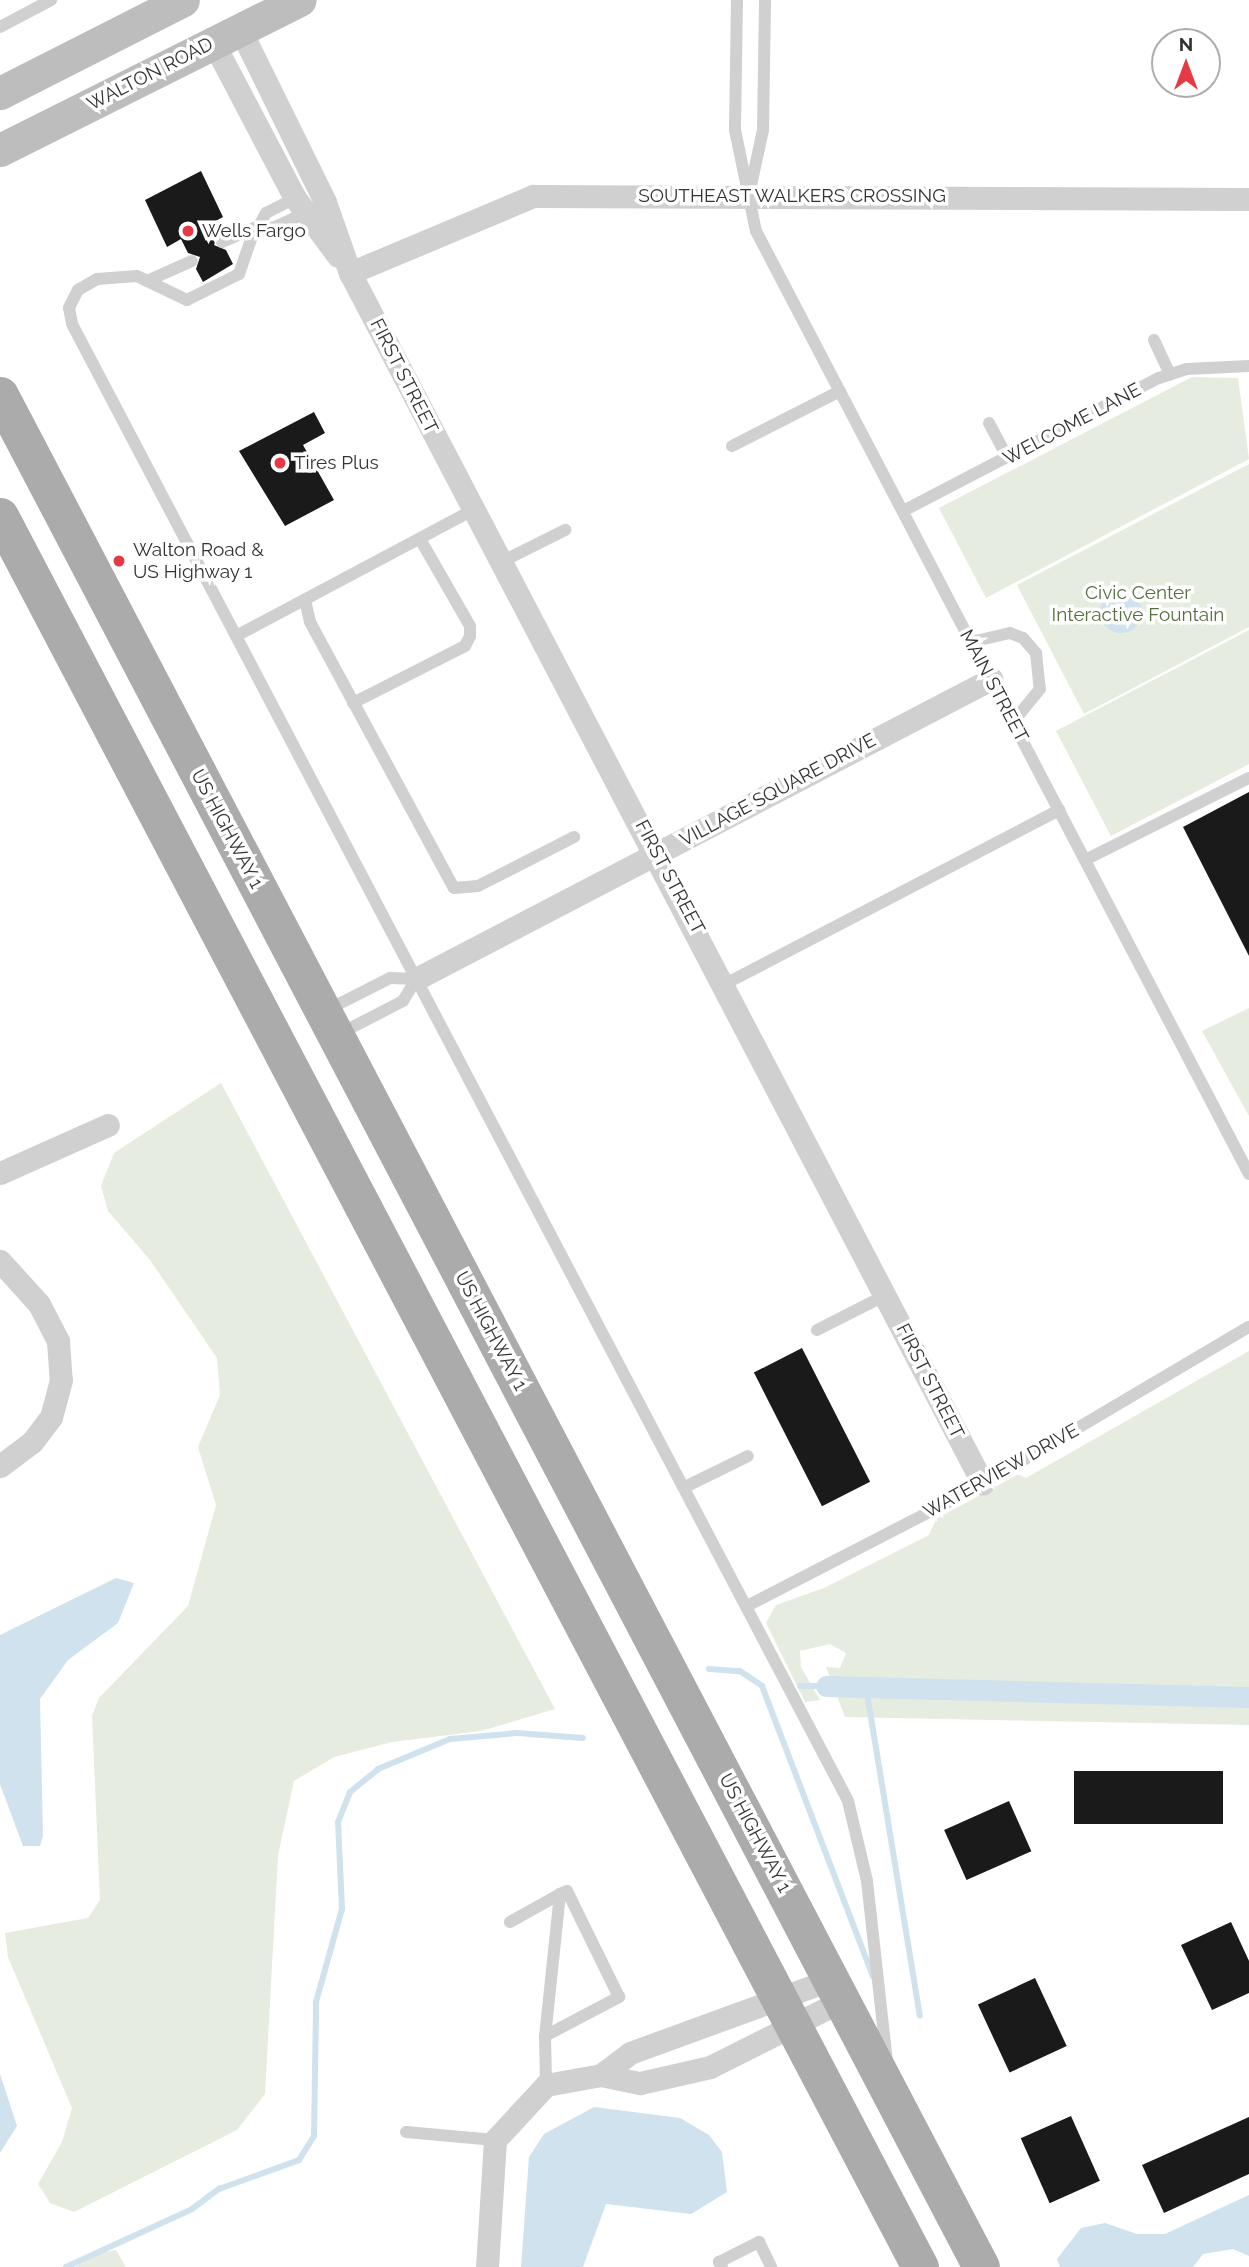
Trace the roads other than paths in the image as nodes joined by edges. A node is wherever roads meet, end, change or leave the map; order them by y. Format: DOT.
graph roads {
  1 [pos="51,0"];
  2 [pos="183,0"];
  3 [pos="300,0"];
  4 [pos="737,0"];
  5 [pos="765,0"];
  6 [pos="0,27"];
  7 [pos="226,36"];
  8 [pos="0,93"];
  9 [pos="0,150"];
  10 [pos="750,194"];
  11 [pos="1249,199"];
  12 [pos="300,206"];
  13 [pos="257,227"];
  14 [pos="222,242"];
  15 [pos="191,261"];
  16 [pos="350,273"];
  17 [pos="142,279"];
  18 [pos="1154,340"];
  19 [pos="1249,366"];
  20 [pos="1170,374"];
  21 [pos="841,391"];
  22 [pos="0,395"];
  23 [pos="989,423"];
  24 [pos="732,446"];
  25 [pos="1007,457"];
  26 [pos="473,510"];
  27 [pos="903,511"];
  28 [pos="0,516"];
  29 [pos="565,530"];
  30 [pos="420,538"];
  31 [pos="501,562"];
  32 [pos="305,600"];
  33 [pos="236,636"];
  34 [pos="971,642"];
  35 [pos="991,679"];
  36 [pos="353,703"];
  37 [pos="1013,722"];
  38 [pos="1249,778"];
  39 [pos="1197,804"];
  40 [pos="1059,810"];
  41 [pos="1204,816"];
  42 [pos="574,837"];
  43 [pos="658,853"];
  44 [pos="1085,860"];
  45 [pos="416,979"];
  46 [pos="725,984"];
  47 [pos="253,989"];
  48 [pos="330,1024"];
  49 [pos="108,1125"];
  50 [pos="0,1173"];
  51 [pos="1249,1174"];
  52 [pos="0,1261"];
  53 [pos="886,1295"];
  54 [pos="1249,1327"];
  55 [pos="817,1330"];
  56 [pos="748,1456"];
  57 [pos="0,1466"];
  58 [pos="983,1484"];
  59 [pos="685,1488"];
  60 [pos="747,1606"];
  61 [pos="560,1894"];
  62 [pos="510,1922"];
  63 [pos="838,1989"];
  64 [pos="786,2011"];
  65 [pos="545,2036"];
  66 [pos="601,2075"];
  67 [pos="888,2083"];
  68 [pos="546,2085"];
  69 [pos="406,2132"];
  70 [pos="495,2140"];
  71 [pos="487,2267"];
  72 [pos="722,2267"];
  73 [pos="771,2267"];
  74 [pos="920,2267"];
  75 [pos="981,2267"];
  1 -- 6 [label="lane"];
  2 -- 8 [label="main road"];
  3 -- 7 [label="main road, WALTON ROAD"];
  4 -- 10 [label="lane, MAIN STREET"];
  5 -- 10 [label="lane, MAIN STREET"];
  7 -- 9 [label="main road, WALTON ROAD"];
  7 -- 12 [label="street, FIRST STREET"];
  7 -- 16 [label="street, FIRST STREET"];
  10 -- 11 [label="street, SOUTHEAST WALKERS CROSSING"];
  10 -- 16 [label="street, SOUTHEAST WALKERS CROSSING"];
  10 -- 21 [label="lane, MAIN STREET"];
  12 -- 13 [label="lane"];
  12 -- 16 [label="street, FIRST STREET"];
  13 -- 14 [label="lane"];
  13 -- 17 [label="lane"];
  15 -- 17 [label="lane"];
  16 -- 26 [label="street, FIRST STREET"];
  17 -- 33 [label="lane"];
  18 -- 20 [label="lane"];
  19 -- 20 [label="lane, WELCOME LANE"];
  20 -- 25 [label="lane, WELCOME LANE"];
  21 -- 24 [label="lane"];
  21 -- 27 [label="lane, MAIN STREET"];
  22 -- 48 [label="main road, US HIGHWAY 1"];
  23 -- 25 [label="lane"];
  25 -- 27 [label="lane, WELCOME LANE"];
  26 -- 30 [label="lane"];
  26 -- 31 [label="street, FIRST STREET"];
  27 -- 34 [label="lane, MAIN STREET"];
  28 -- 47 [label="main road"];
  29 -- 31 [label="lane"];
  30 -- 32 [label="lane"];
  30 -- 36 [label="lane"];
  31 -- 43 [label="street, FIRST STREET"];
  32 -- 33 [label="lane"];
  32 -- 36 [label="lane"];
  33 -- 45 [label="lane"];
  34 -- 35 [label="lane, MAIN STREET"];
  34 -- 37 [label="lane"];
  35 -- 37 [label="lane, MAIN STREET"];
  35 -- 43 [label="street, VILLAGE SQUARE DRIVE"];
  36 -- 42 [label="lane"];
  37 -- 40 [label="lane, MAIN STREET"];
  38 -- 39 [label="lane"];
  39 -- 41 [label="lane"];
  39 -- 44 [label="lane"];
  40 -- 44 [label="lane, MAIN STREET"];
  40 -- 46 [label="lane"];
  43 -- 45 [label="street, VILLAGE SQUARE DRIVE"];
  43 -- 46 [label="street, FIRST STREET"];
  44 -- 51 [label="lane, MAIN STREET"];
  45 -- 48 [label="lane, VILLAGE SQUARE DRIVE"];
  45 -- 48 [label="lane, VILLAGE SQUARE DRIVE"];
  45 -- 59 [label="lane"];
  46 -- 53 [label="street, FIRST STREET"];
  47 -- 48 [label="main road"];
  47 -- 64 [label="main road"];
  48 -- 63 [label="main road, US HIGHWAY 1"];
  49 -- 50 [label="street"];
  52 -- 57 [label="street"];
  53 -- 55 [label="lane"];
  53 -- 58 [label="street, FIRST STREET"];
  54 -- 58 [label="lane, WATERVIEW DRIVE"];
  56 -- 59 [label="lane"];
  58 -- 60 [label="lane, WATERVIEW DRIVE"];
  59 -- 60 [label="lane"];
  60 -- 67 [label="lane"];
  61 -- 62 [label="lane"];
  61 -- 65 [label="lane"];
  61 -- 65 [label="lane"];
  63 -- 64 [label="street"];
  63 -- 67 [label="main road, US HIGHWAY 1"];
  64 -- 66 [label="street"];
  64 -- 66 [label="street"];
  64 -- 74 [label="main road"];
  65 -- 68 [label="lane"];
  66 -- 68 [label="street"];
  67 -- 75 [label="main road, US HIGHWAY 1"];
  68 -- 70 [label="street"];
  69 -- 70 [label="lane"];
  70 -- 71 [label="street"];
  72 -- 73 [label="lane"];
}
